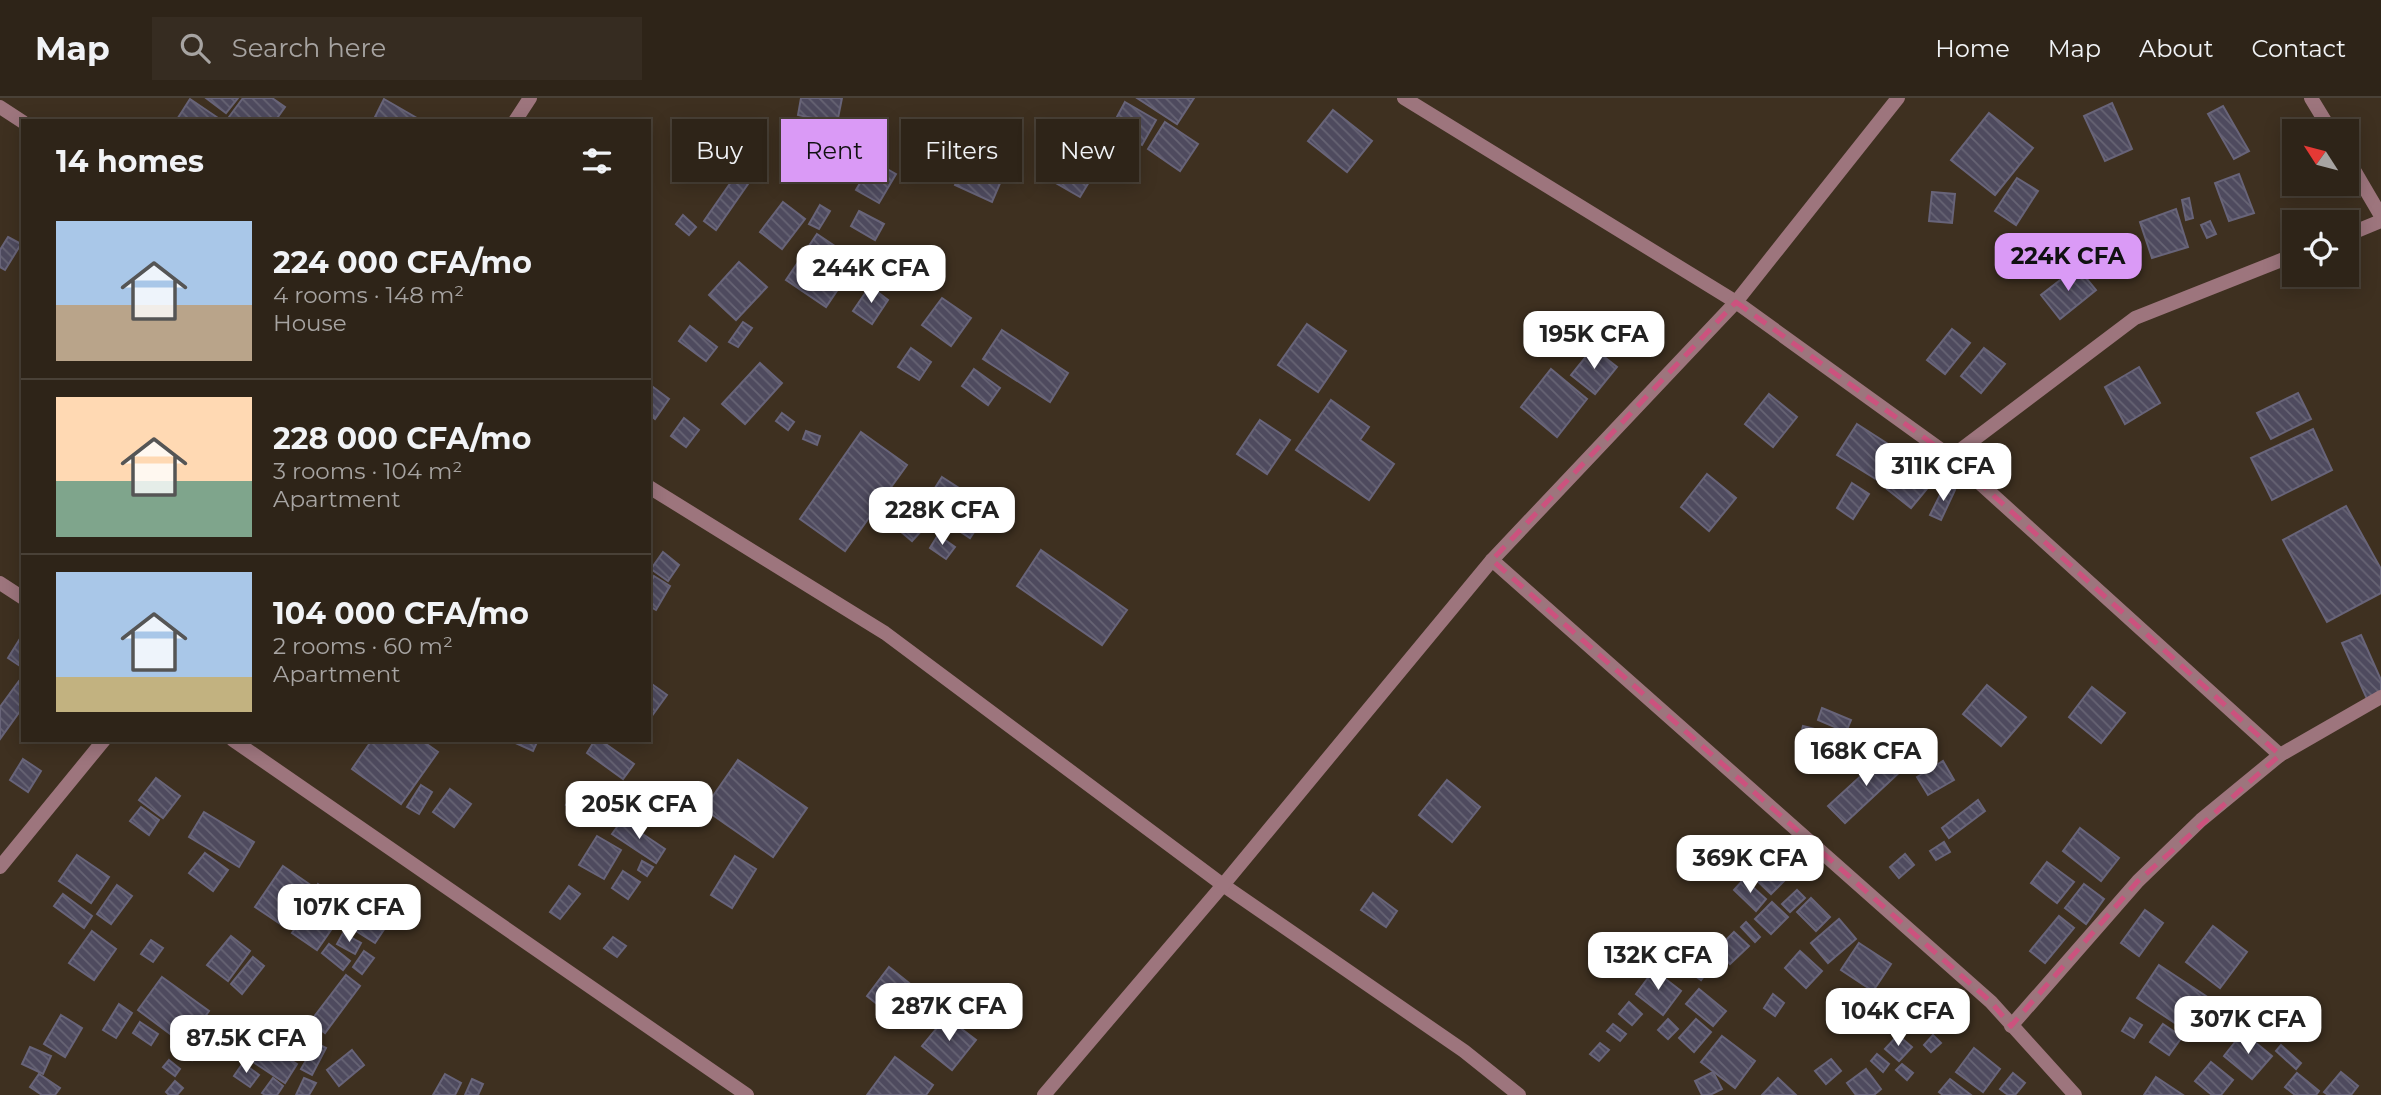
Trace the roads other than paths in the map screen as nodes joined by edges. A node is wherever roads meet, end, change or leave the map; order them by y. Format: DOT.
graph roads {
  1 [pos="530,98"];
  2 [pos="1404,98"];
  3 [pos="1898,98"];
  4 [pos="2311,98"];
  5 [pos="0,107"];
  6 [pos="516,119"];
  7 [pos="2324,119"];
  8 [pos="21,121"];
  9 [pos="2359,179"];
  10 [pos="2381,218"];
  11 [pos="2359,228"];
  12 [pos="2282,260"];
  13 [pos="1736,302"];
  14 [pos="1951,457"];
  15 [pos="651,487"];
  16 [pos="1492,560"];
  17 [pos="0,583"];
  18 [pos="21,597"];
  19 [pos="2381,697"];
  20 [pos="102,742"];
  21 [pos="236,742"];
  22 [pos="2280,755"];
  23 [pos="0,867"];
  24 [pos="1223,885"];
  25 [pos="2011,1026"];
  26 [pos="747,1095"];
  27 [pos="1044,1095"];
  28 [pos="1519,1095"];
  29 [pos="2075,1095"];
  1 -- 6 [label="street"];
  2 -- 13 [label="street"];
  3 -- 13 [label="street"];
  4 -- 7 [label="street"];
  5 -- 8 [label="street"];
  9 -- 10 [label="street"];
  10 -- 11 [label="street"];
  12 -- 14 [label="street"];
  13 -- 14 [label="street"];
  13 -- 16 [label="street"];
  14 -- 22 [label="street"];
  15 -- 24 [label="street"];
  16 -- 24 [label="street"];
  16 -- 25 [label="street"];
  17 -- 18 [label="street"];
  19 -- 22 [label="street"];
  20 -- 23 [label="street"];
  21 -- 26 [label="street"];
  22 -- 25 [label="street"];
  24 -- 27 [label="street"];
  24 -- 28 [label="street"];
  25 -- 29 [label="street"];
}
